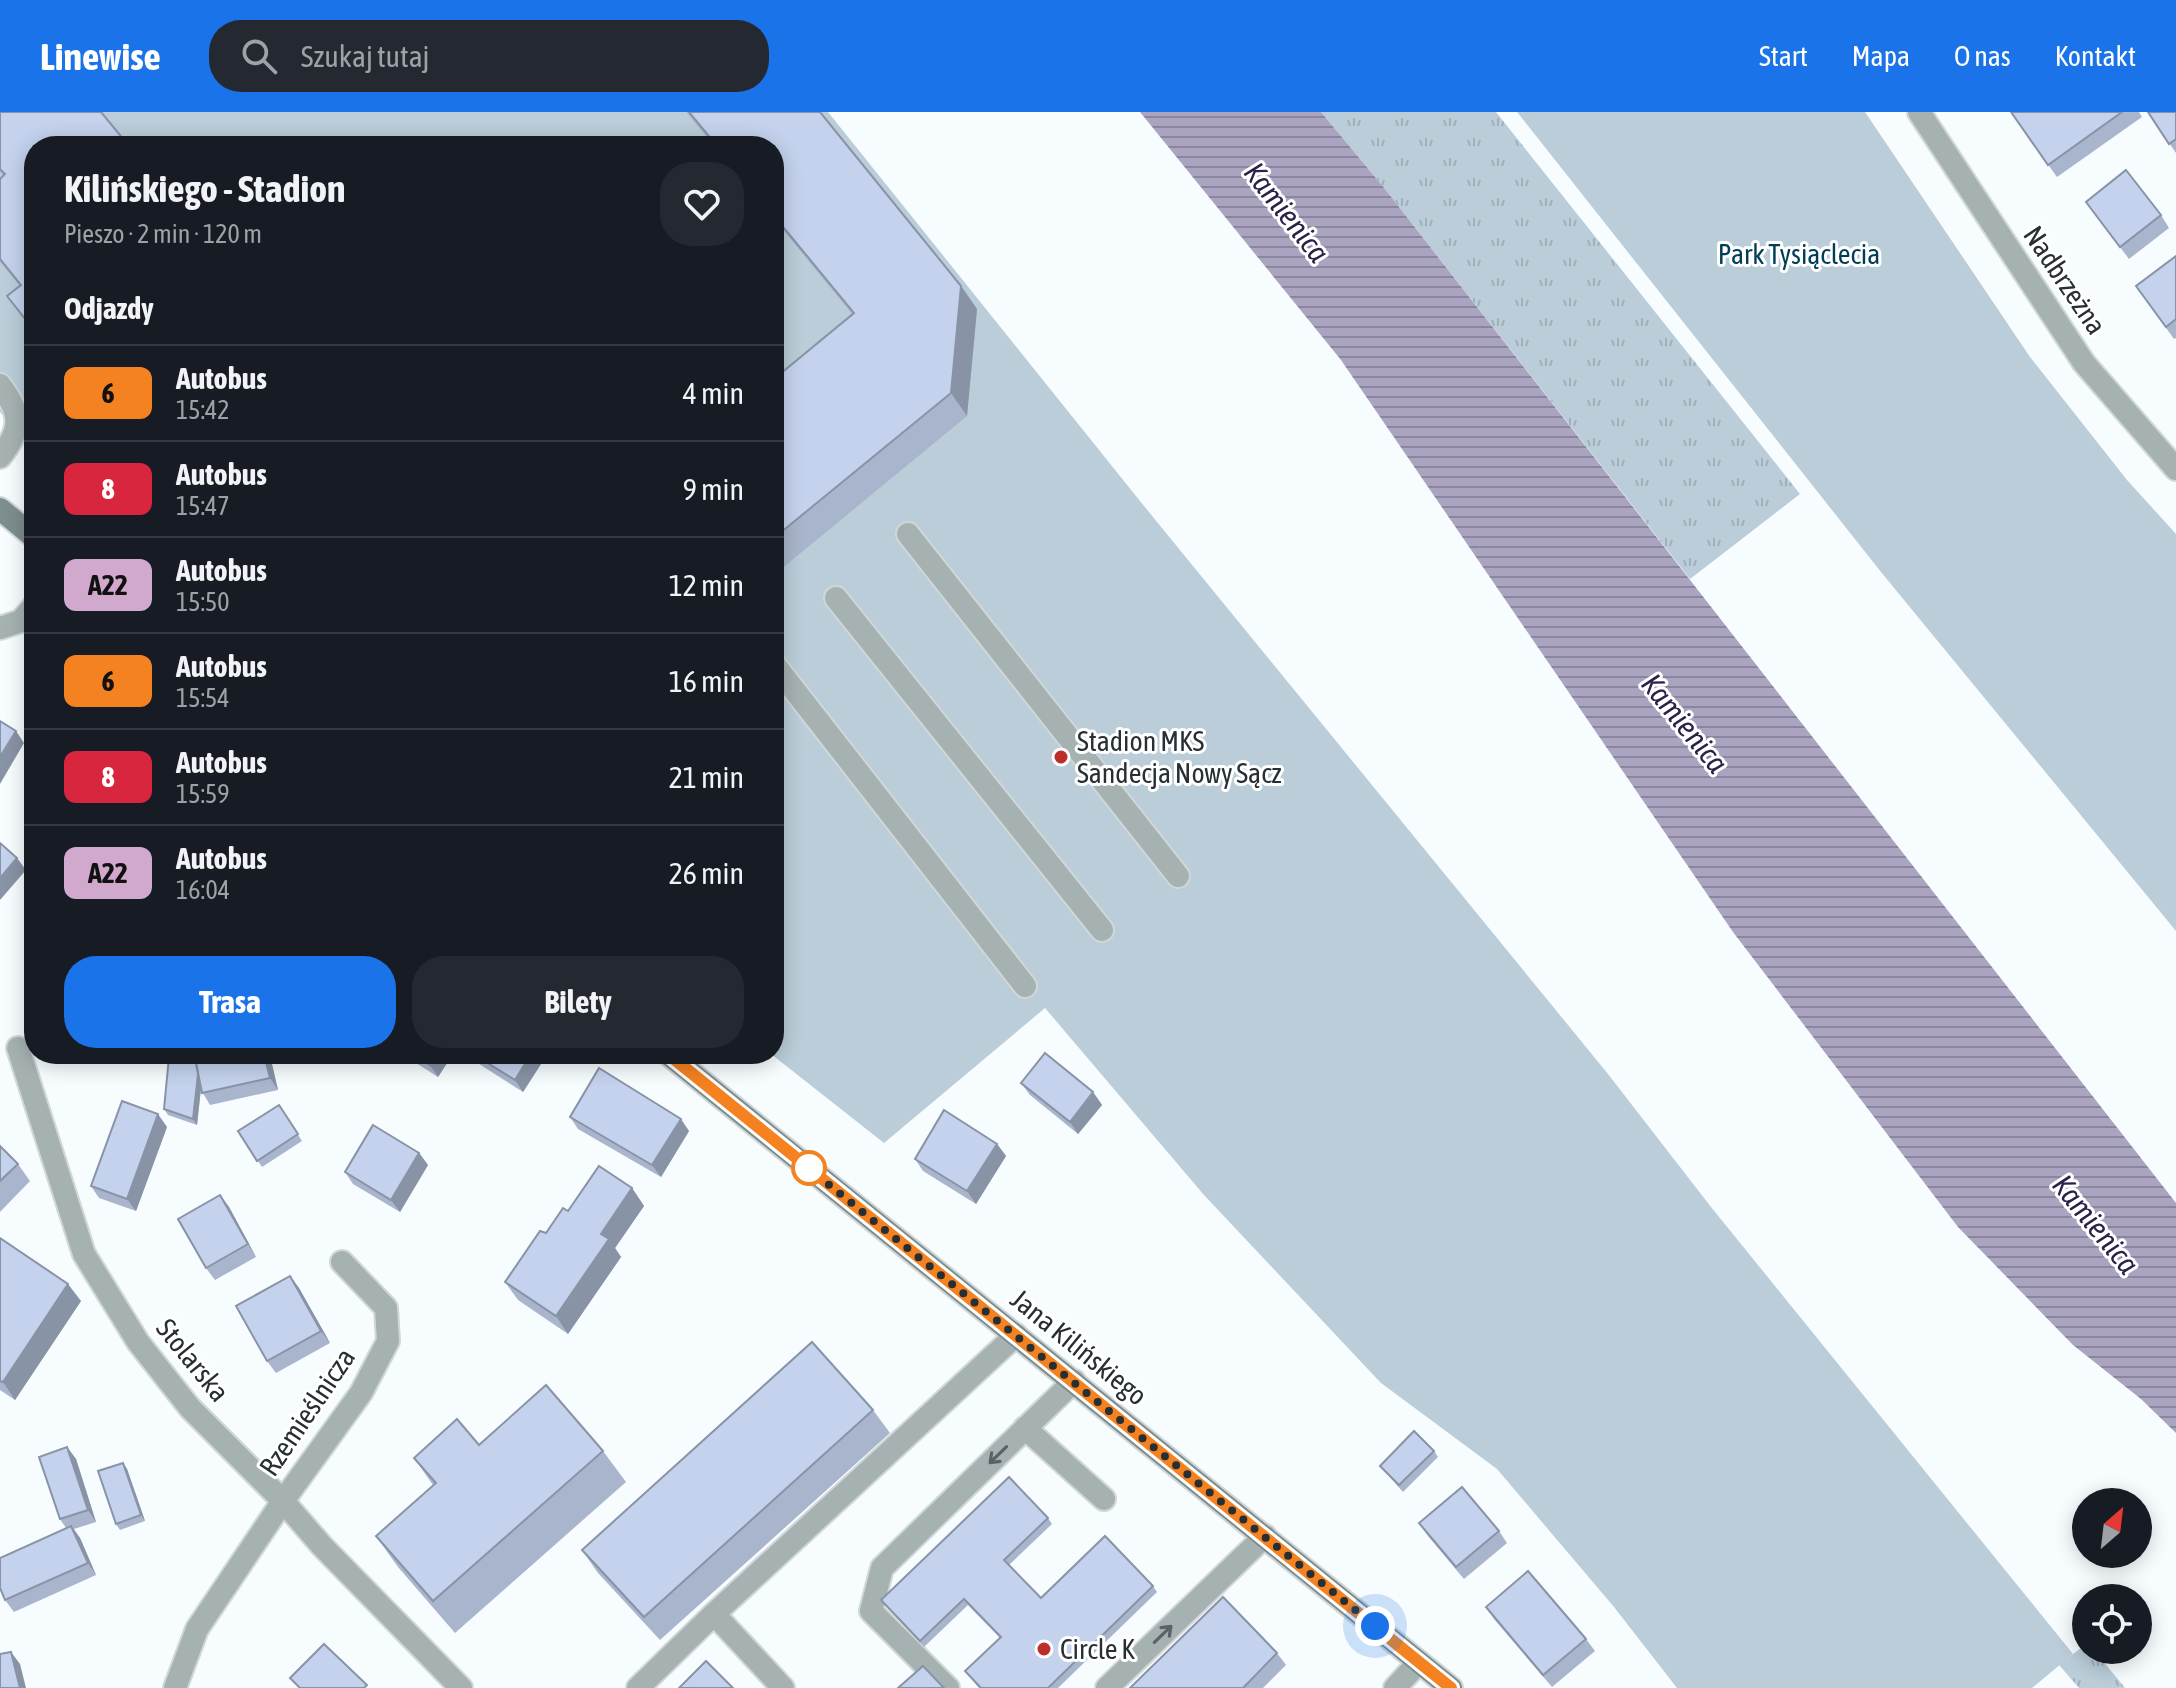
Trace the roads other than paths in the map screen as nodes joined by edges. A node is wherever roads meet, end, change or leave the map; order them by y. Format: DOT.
graph roads {
  1 [pos="1919,112"];
  2 [pos="0,385"];
  3 [pos="0,457"];
  4 [pos="2176,469"];
  5 [pos="0,509"];
  6 [pos="24,529"];
  7 [pos="908,534"];
  8 [pos="836,598"];
  9 [pos="24,618"];
  10 [pos="0,628"];
  11 [pos="784,677"];
  12 [pos="1178,876"];
  13 [pos="1102,930"];
  14 [pos="1025,986"];
  15 [pos="17,1048"];
  16 [pos="680,1064"];
  17 [pos="342,1262"];
  18 [pos="1016,1335"];
  19 [pos="1074,1381"];
  20 [pos="1025,1428"];
  21 [pos="1104,1499"];
  22 [pos="283,1501"];
  23 [pos="1265,1536"];
  24 [pos="714,1614"];
  25 [pos="1419,1662"];
  26 [pos="175,1688"];
  27 [pos="461,1688"];
  28 [pos="638,1688"];
  29 [pos="783,1688"];
  30 [pos="948,1688"];
  31 [pos="1107,1688"];
  32 [pos="1395,1688"];
  33 [pos="1451,1688"];
  1 -- 4 [label="street, Nadbrzeżna"];
  2 -- 3 [label="street"];
  5 -- 6 [label="main road"];
  7 -- 12 [label="street"];
  8 -- 13 [label="street"];
  9 -- 10 [label="street"];
  11 -- 14 [label="street"];
  15 -- 22 [label="street, Stolarska"];
  16 -- 18 [label="main road, Jana Kilińskiego"];
  17 -- 22 [label="street, Rzemieślnicza"];
  18 -- 19 [label="main road, Jana Kilińskiego"];
  18 -- 24 [label="street"];
  19 -- 20 [label="street"];
  19 -- 23 [label="main road, Jana Kilińskiego"];
  20 -- 21 [label="street"];
  20 -- 30 [label="street, one-way"];
  22 -- 26 [label="street"];
  22 -- 27 [label="street, Rzemieślnicza"];
  23 -- 25 [label="main road, Jana Kilińskiego"];
  31 -- 23 [label="street, one-way"];
  24 -- 28 [label="street"];
  24 -- 29 [label="street"];
  25 -- 32 [label="street"];
  25 -- 33 [label="main road, Jana Kilińskiego"];
}
